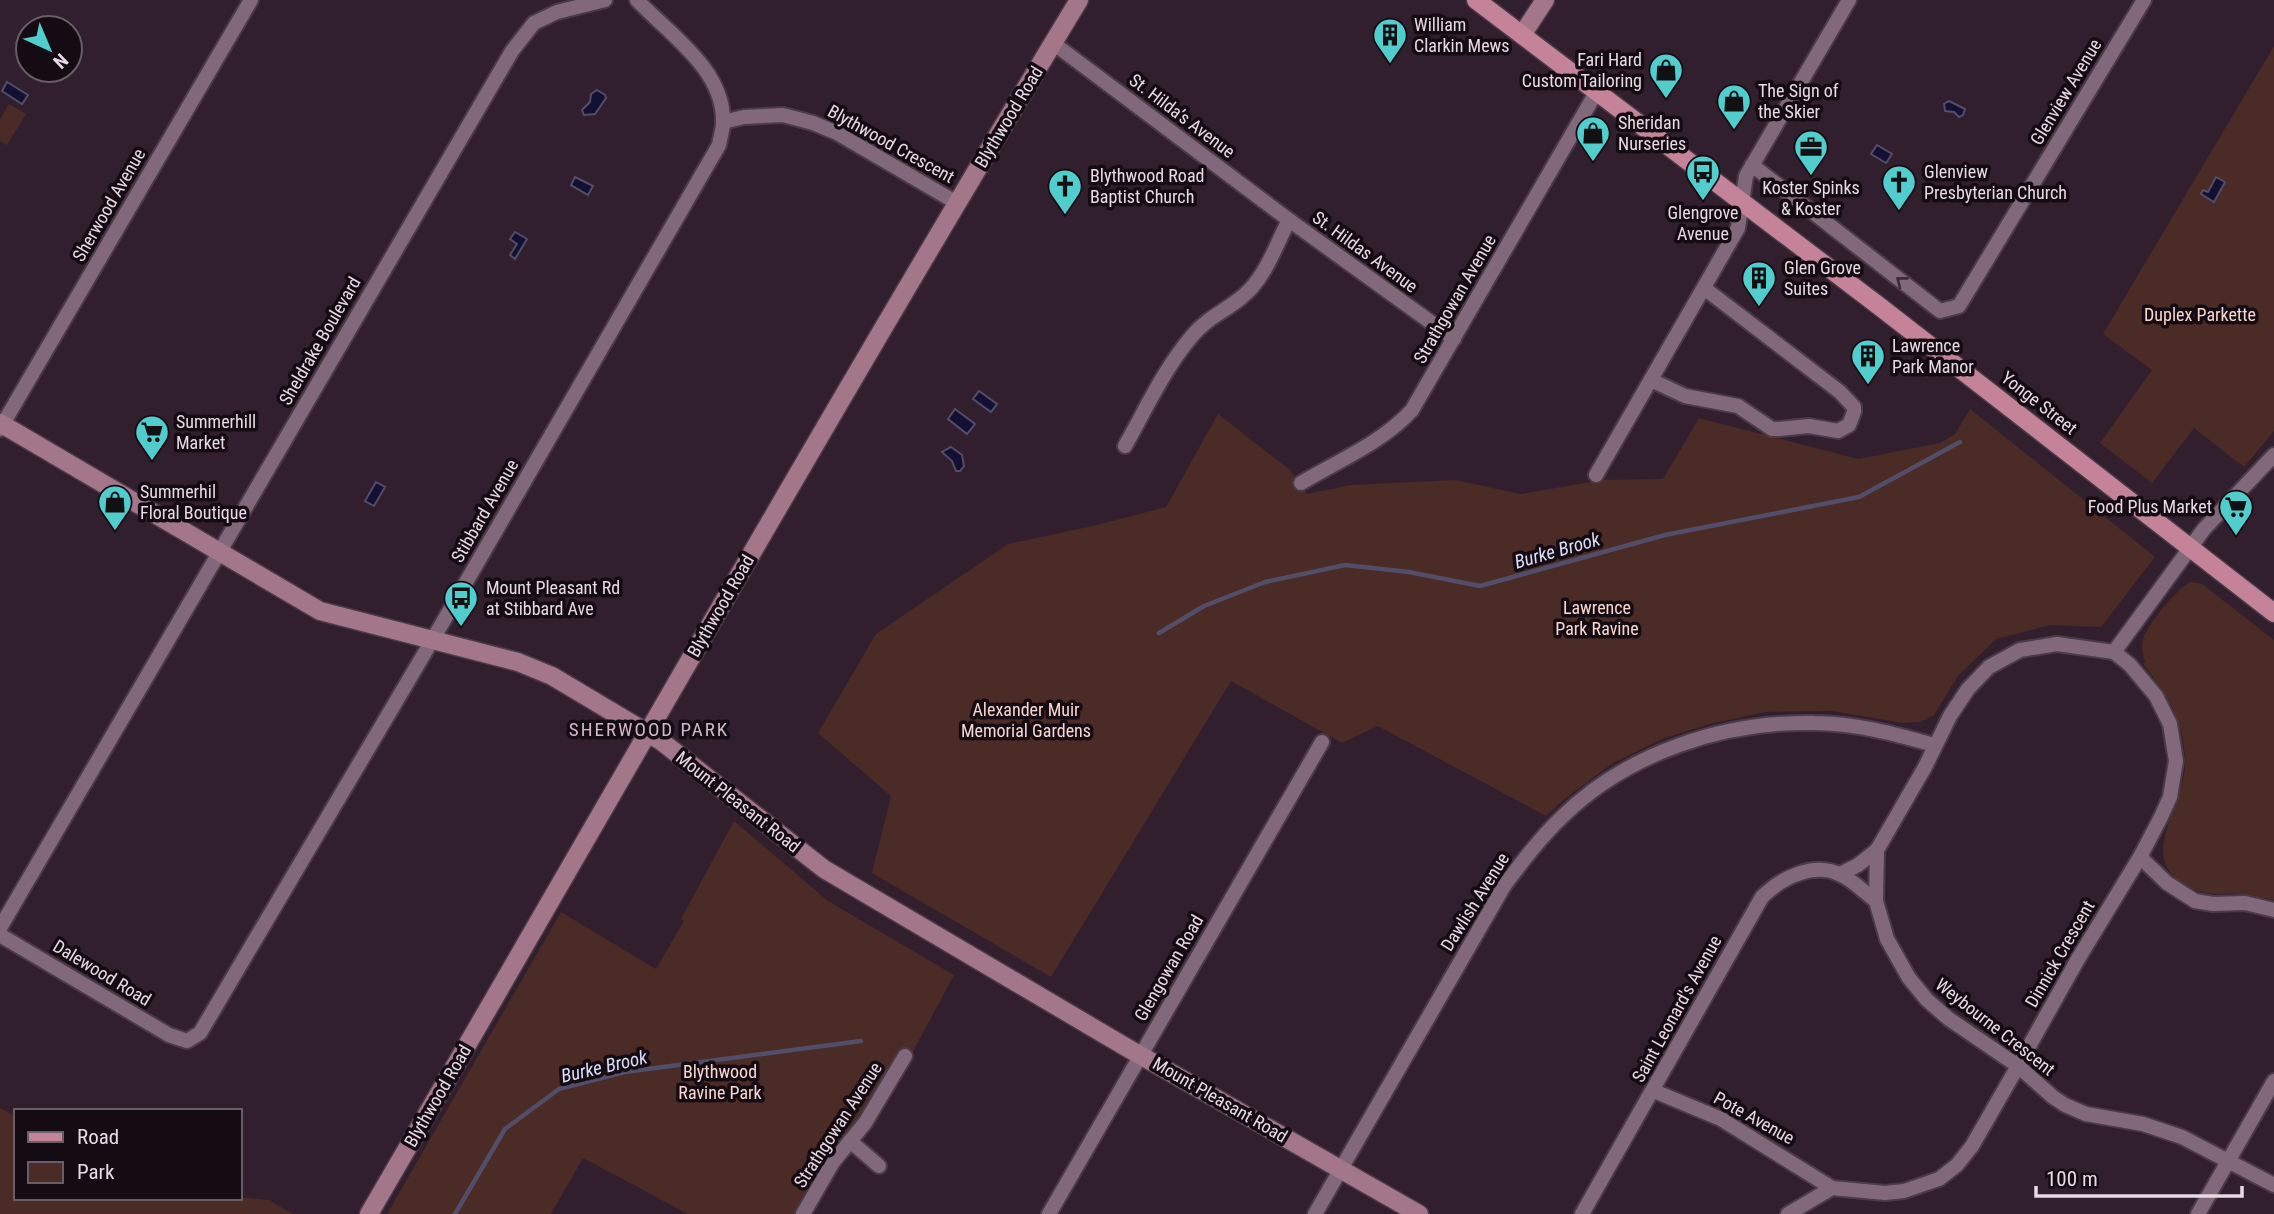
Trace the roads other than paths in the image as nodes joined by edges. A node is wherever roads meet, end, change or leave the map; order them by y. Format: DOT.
graph roads {
  1 [pos="251,0"];
  2 [pos="606,0"];
  3 [pos="637,0"];
  4 [pos="1079,0"];
  5 [pos="1476,0"];
  6 [pos="1545,0"];
  7 [pos="1849,0"];
  8 [pos="2144,0"];
  9 [pos="1522,35"];
  10 [pos="1053,43"];
  11 [pos="1597,90"];
  12 [pos="723,121"];
  13 [pos="1752,165"];
  14 [pos="1742,201"];
  15 [pos="957,203"];
  16 [pos="1289,220"];
  17 [pos="1704,288"];
  18 [pos="1454,339"];
  19 [pos="1651,380"];
  20 [pos="1,425"];
  21 [pos="1125,446"];
  22 [pos="2274,455"];
  23 [pos="1596,475"];
  24 [pos="1301,483"];
  25 [pos="2189,548"];
  26 [pos="219,552"];
  27 [pos="2274,613"];
  28 [pos="432,640"];
  29 [pos="2114,652"];
  30 [pos="647,732"];
  31 [pos="1322,742"];
  32 [pos="1934,745"];
  33 [pos="1877,850"];
  34 [pos="2140,857"];
  35 [pos="1840,874"];
  36 [pos="1876,901"];
  37 [pos="2274,910"];
  38 [pos="0,928"];
  39 [pos="0,935"];
  40 [pos="187,1041"];
  41 [pos="1140,1054"];
  42 [pos="905,1056"];
  43 [pos="2018,1066"];
  44 [pos="2274,1081"];
  45 [pos="1654,1091"];
  46 [pos="850,1141"];
  47 [pos="2228,1161"];
  48 [pos="878,1166"];
  49 [pos="1341,1169"];
  50 [pos="2274,1185"];
  51 [pos="1832,1188"];
  52 [pos="369,1214"];
  53 [pos="803,1214"];
  54 [pos="1049,1214"];
  55 [pos="1315,1214"];
  56 [pos="1419,1214"];
  57 [pos="1582,1214"];
  58 [pos="1788,1214"];
  59 [pos="2198,1214"];
  1 -- 20 [label="street, Sherwood Avenue"];
  2 -- 26 [label="street, Sheldrake Boulevard"];
  3 -- 12 [label="street"];
  4 -- 10 [label="main road, Blythwood Road"];
  5 -- 9 [label="main road, Yonge Street"];
  6 -- 9 [label="main road"];
  7 -- 13 [label="street"];
  8 -- 13 [label="street, Glenview Avenue, one-way"];
  9 -- 11 [label="main road, Yonge Street"];
  10 -- 15 [label="main road, Blythwood Road"];
  10 -- 16 [label="street, St. Hilda’s Avenue"];
  11 -- 14 [label="main road, Yonge Street"];
  11 -- 18 [label="street, Strathgowan Avenue"];
  12 -- 15 [label="street, Blythwood Crescent"];
  12 -- 28 [label="street, Stibbard Avenue"];
  13 -- 14 [label="street"];
  14 -- 17 [label="street"];
  14 -- 25 [label="main road, Yonge Street"];
  15 -- 30 [label="main road, Blythwood Road"];
  16 -- 18 [label="street, St. Hildas Avenue"];
  16 -- 21 [label="street"];
  17 -- 19 [label="street"];
  17 -- 19 [label="street"];
  18 -- 24 [label="street, Strathgowan Avenue"];
  19 -- 23 [label="street"];
  20 -- 26 [label="main road, Mount Pleasant Road"];
  22 -- 25 [label="street"];
  25 -- 27 [label="main road, Yonge Street"];
  25 -- 29 [label="street"];
  26 -- 28 [label="main road, Mount Pleasant Road"];
  26 -- 38 [label="street, Sheldrake Boulevard"];
  28 -- 30 [label="main road, Mount Pleasant Road"];
  28 -- 40 [label="street, Stibbard Avenue"];
  29 -- 32 [label="street, Weybourne Crescent"];
  29 -- 34 [label="street, Dinnick Crescent"];
  30 -- 41 [label="main road, Mount Pleasant Road"];
  30 -- 52 [label="main road, Blythwood Road"];
  31 -- 41 [label="street, Glengowan Road"];
  32 -- 33 [label="street, Weybourne Crescent"];
  32 -- 49 [label="street, Dawlish Avenue"];
  33 -- 35 [label="street"];
  33 -- 36 [label="street, Weybourne Crescent"];
  34 -- 37 [label="street"];
  34 -- 43 [label="street, Dinnick Crescent"];
  35 -- 36 [label="street"];
  35 -- 45 [label="street, Saint Leonard's Avenue"];
  36 -- 43 [label="street, Weybourne Crescent"];
  39 -- 40 [label="street, Dalewood Road"];
  41 -- 49 [label="main road, Mount Pleasant Road"];
  41 -- 54 [label="street, Glengowan Road"];
  42 -- 46 [label="street, Strathgowan Avenue"];
  43 -- 47 [label="street, Weybourne Crescent"];
  43 -- 51 [label="street, Dinnick Crescent"];
  44 -- 47 [label="street"];
  45 -- 51 [label="street, Pote Avenue"];
  45 -- 57 [label="street, Saint Leonard's Avenue"];
  46 -- 48 [label="street"];
  46 -- 53 [label="street, Strathgowan Avenue"];
  47 -- 50 [label="street, Weybourne Crescent"];
  47 -- 59 [label="street"];
  49 -- 55 [label="street, Dawlish Avenue"];
  49 -- 56 [label="main road, Mount Pleasant Road"];
  51 -- 58 [label="street"];
}
